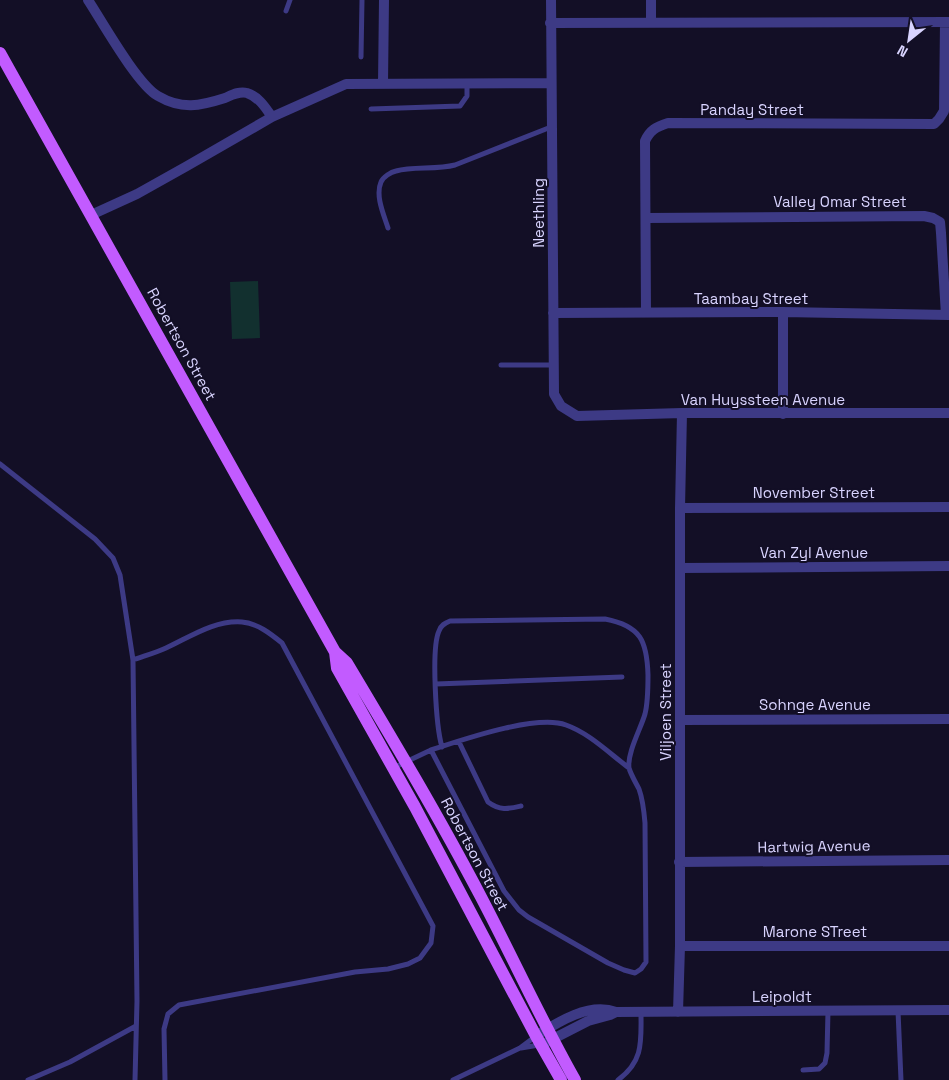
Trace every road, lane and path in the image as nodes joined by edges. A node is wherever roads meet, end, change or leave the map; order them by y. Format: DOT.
graph roads {
  1 [pos="88,0"];
  2 [pos="290,0"];
  3 [pos="362,0"];
  4 [pos="384,0"];
  5 [pos="551,0"];
  6 [pos="651,0"];
  7 [pos="286,10"];
  8 [pos="651,22"];
  9 [pos="947,22"];
  10 [pos="550,23"];
  11 [pos="0,53"];
  12 [pos="361,57"];
  13 [pos="383,83"];
  14 [pos="467,83"];
  15 [pos="552,83"];
  16 [pos="371,109"];
  17 [pos="272,116"];
  18 [pos="552,126"];
  19 [pos="91,215"];
  20 [pos="646,218"];
  21 [pos="388,228"];
  22 [pos="646,312"];
  23 [pos="783,312"];
  24 [pos="553,313"];
  25 [pos="947,315"];
  26 [pos="500,365"];
  27 [pos="553,365"];
  28 [pos="682,413"];
  29 [pos="783,414"];
  30 [pos="949,414"];
  31 [pos="577,416"];
  32 [pos="0,464"];
  33 [pos="949,507"];
  34 [pos="680,508"];
  35 [pos="949,566"];
  36 [pos="680,568"];
  37 [pos="335,652"];
  38 [pos="133,660"];
  39 [pos="622,677"];
  40 [pos="436,684"];
  41 [pos="949,719"];
  42 [pos="680,720"];
  43 [pos="458,742"];
  44 [pos="442,747"];
  45 [pos="431,750"];
  46 [pos="405,762"];
  47 [pos="393,768"];
  48 [pos="629,768"];
  49 [pos="521,806"];
  50 [pos="949,860"];
  51 [pos="679,862"];
  52 [pos="680,946"];
  53 [pos="949,946"];
  54 [pos="898,1010"];
  55 [pos="949,1010"];
  56 [pos="828,1011"];
  57 [pos="641,1012"];
  58 [pos="678,1012"];
  59 [pos="136,1026"];
  60 [pos="544,1037"];
  61 [pos="520,1048"];
  62 [pos="803,1070"];
  63 [pos="28,1080"];
  64 [pos="135,1080"];
  65 [pos="165,1080"];
  66 [pos="453,1080"];
  67 [pos="561,1080"];
  68 [pos="574,1080"];
  69 [pos="618,1080"];
  70 [pos="901,1080"];
  1 -- 17 [label="street"];
  2 -- 7 [label="lane"];
  3 -- 12 [label="lane"];
  4 -- 13 [label="street"];
  5 -- 10 [label="street, Neethling"];
  6 -- 8 [label="street"];
  8 -- 9 [label="street"];
  8 -- 10 [label="street"];
  9 -- 20 [label="street, Panday Street"];
  10 -- 15 [label="street, Neethling"];
  11 -- 19 [label="main road, Robertson Street"];
  13 -- 14 [label="street"];
  13 -- 17 [label="street"];
  14 -- 15 [label="street"];
  14 -- 16 [label="lane"];
  15 -- 18 [label="street, Neethling"];
  17 -- 19 [label="street"];
  18 -- 21 [label="lane"];
  18 -- 24 [label="street, Neethling"];
  19 -- 37 [label="main road, Robertson Street"];
  20 -- 22 [label="street, Panday Street"];
  20 -- 25 [label="street, Valley Omar Street"];
  22 -- 23 [label="street, Taambay Street"];
  22 -- 24 [label="street, Taambay Street"];
  23 -- 25 [label="street, Taambay Street"];
  23 -- 29 [label="street"];
  24 -- 27 [label="street, Neethling"];
  26 -- 27 [label="lane"];
  27 -- 31 [label="street, Neethling"];
  28 -- 29 [label="street, Van Huyssteen Avenue"];
  28 -- 31 [label="street, Van Huyssteen Avenue"];
  28 -- 34 [label="street, Viljoen Street"];
  29 -- 30 [label="street, Van Huyssteen Avenue"];
  32 -- 38 [label="lane"];
  33 -- 34 [label="street, November Street"];
  34 -- 36 [label="street, Viljoen Street"];
  35 -- 36 [label="street, Van Zyl Avenue"];
  36 -- 42 [label="street, Viljoen Street"];
  37 -- 46 [label="main road, Robertson Street"];
  37 -- 47 [label="main road, Robertson Street"];
  38 -- 59 [label="lane"];
  38 -- 65 [label="lane"];
  39 -- 40 [label="lane"];
  40 -- 44 [label="lane"];
  40 -- 48 [label="lane"];
  41 -- 42 [label="street, Sohnge Avenue"];
  42 -- 51 [label="street, Viljoen Street"];
  43 -- 44 [label="lane"];
  43 -- 48 [label="lane"];
  43 -- 49 [label="lane"];
  44 -- 45 [label="lane"];
  45 -- 46 [label="lane"];
  45 -- 48 [label="lane"];
  46 -- 47 [label="lane"];
  46 -- 60 [label="main road, Robertson Street"];
  47 -- 60 [label="main road, Robertson Street"];
  50 -- 51 [label="street, Hartwig Avenue"];
  51 -- 52 [label="street, Viljoen Street"];
  52 -- 53 [label="street, Marone STreet"];
  52 -- 58 [label="street, Viljoen Street"];
  54 -- 55 [label="street, Leipoldt"];
  54 -- 56 [label="street, Leipoldt"];
  54 -- 70 [label="lane"];
  56 -- 58 [label="street, Leipoldt"];
  56 -- 62 [label="lane"];
  57 -- 58 [label="street, Leipoldt"];
  57 -- 60 [label="street, Leipoldt"];
  57 -- 69 [label="lane"];
  59 -- 63 [label="lane"];
  59 -- 64 [label="lane"];
  60 -- 61 [label="lane"];
  60 -- 61 [label="lane"];
  60 -- 67 [label="main road, Robertson Street"];
  60 -- 68 [label="main road, Robertson Street"];
  61 -- 66 [label="lane"];
}
